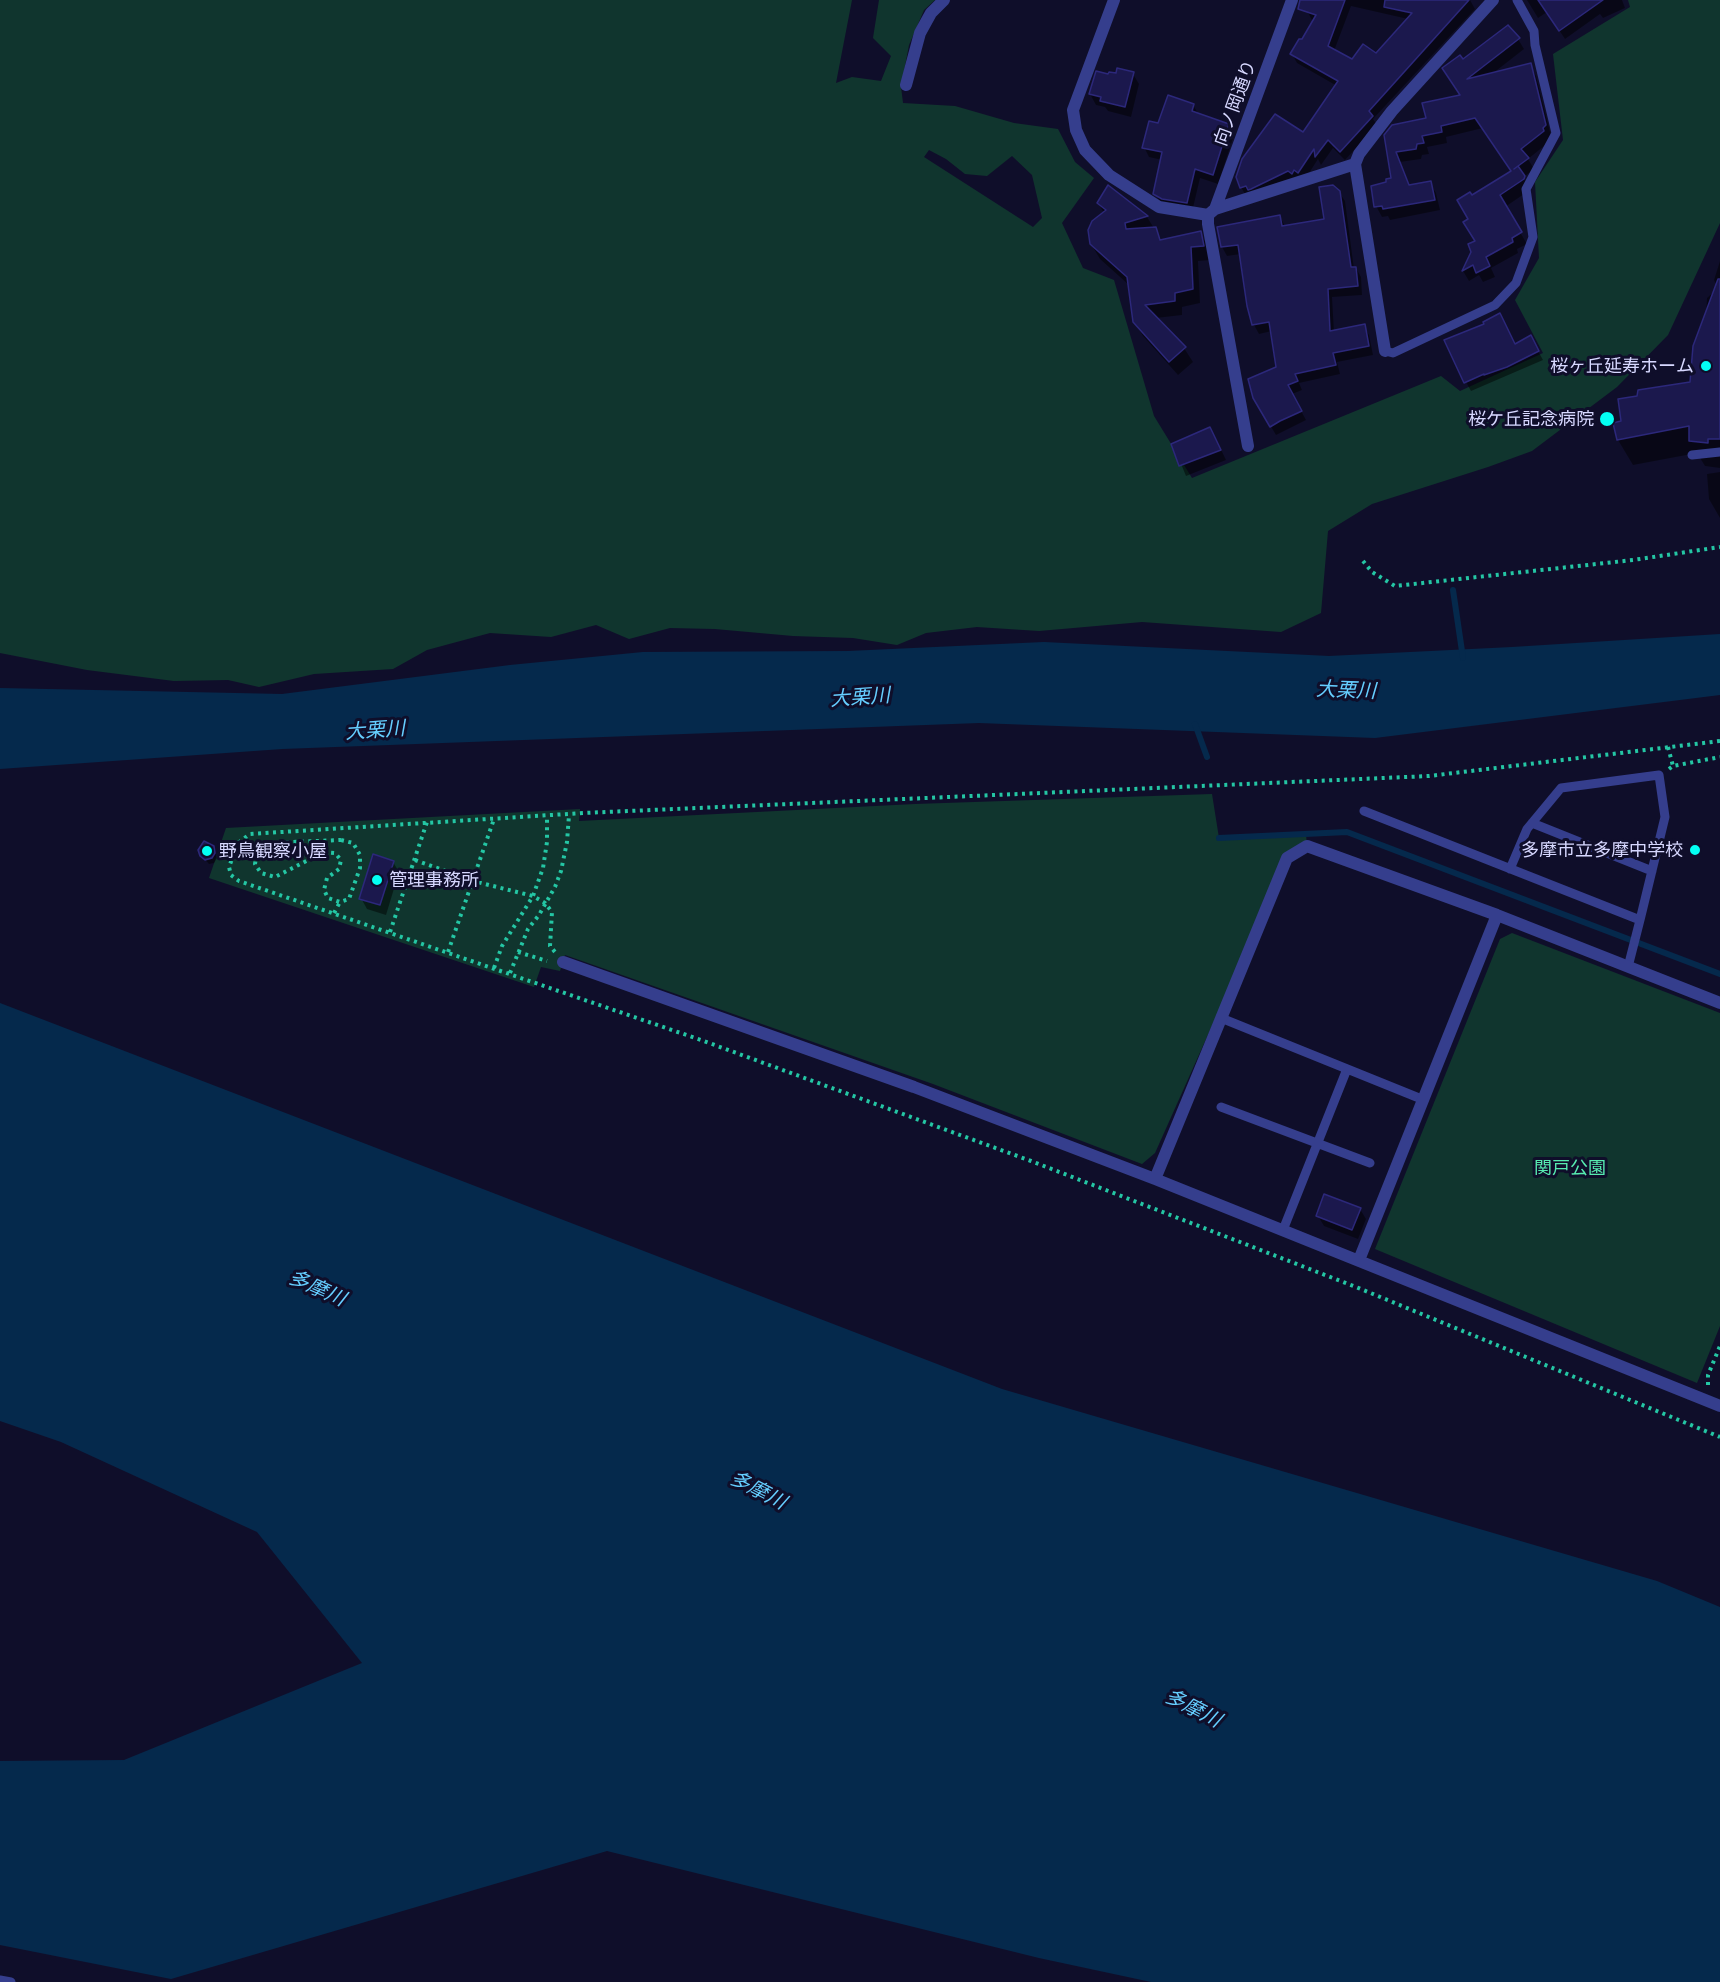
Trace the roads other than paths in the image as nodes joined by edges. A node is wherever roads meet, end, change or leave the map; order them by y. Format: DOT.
graph roads {
  1 [pos="944,0"];
  2 [pos="1114,0"];
  3 [pos="1292,0"];
  4 [pos="1493,0"];
  5 [pos="1517,0"];
  6 [pos="906,85"];
  7 [pos="1355,164"];
  8 [pos="1212,212"];
  9 [pos="1385,351"];
  10 [pos="1248,446"];
  11 [pos="1720,452"];
  12 [pos="1692,455"];
  13 [pos="1364,811"];
  14 [pos="1532,823"];
  15 [pos="1510,869"];
  16 [pos="1652,871"];
  17 [pos="1497,915"];
  18 [pos="1639,923"];
  19 [pos="563,962"];
  20 [pos="1628,967"];
  21 [pos="1720,1003"];
  22 [pos="1221,1018"];
  23 [pos="1347,1069"];
  24 [pos="1424,1100"];
  25 [pos="1221,1107"];
  26 [pos="1318,1144"];
  27 [pos="1370,1162"];
  28 [pos="1155,1179"];
  29 [pos="1282,1230"];
  30 [pos="1359,1260"];
  31 [pos="1720,1406"];
  32 [pos="0,1980"];
  33 [pos="11,1982"];
  1 -- 6 [label="street"];
  2 -- 8 [label="street"];
  3 -- 8 [label="street, 向ノ岡通り"];
  4 -- 7 [label="street"];
  5 -- 9 [label="lane"];
  7 -- 8 [label="street"];
  7 -- 9 [label="street"];
  8 -- 10 [label="street"];
  11 -- 12 [label="lane"];
  13 -- 15 [label="lane"];
  14 -- 15 [label="lane"];
  14 -- 16 [label="lane"];
  14 -- 16 [label="lane"];
  15 -- 18 [label="lane"];
  16 -- 18 [label="lane"];
  17 -- 20 [label="street"];
  17 -- 22 [label="street"];
  17 -- 24 [label="street"];
  18 -- 20 [label="lane"];
  19 -- 28 [label="street"];
  20 -- 21 [label="street"];
  22 -- 23 [label="lane"];
  22 -- 28 [label="street"];
  23 -- 24 [label="lane"];
  23 -- 26 [label="lane"];
  24 -- 30 [label="street"];
  25 -- 26 [label="lane"];
  26 -- 27 [label="lane"];
  26 -- 29 [label="lane"];
  28 -- 29 [label="street"];
  29 -- 30 [label="street"];
  30 -- 31 [label="street"];
  32 -- 33 [label="lane"];
}
